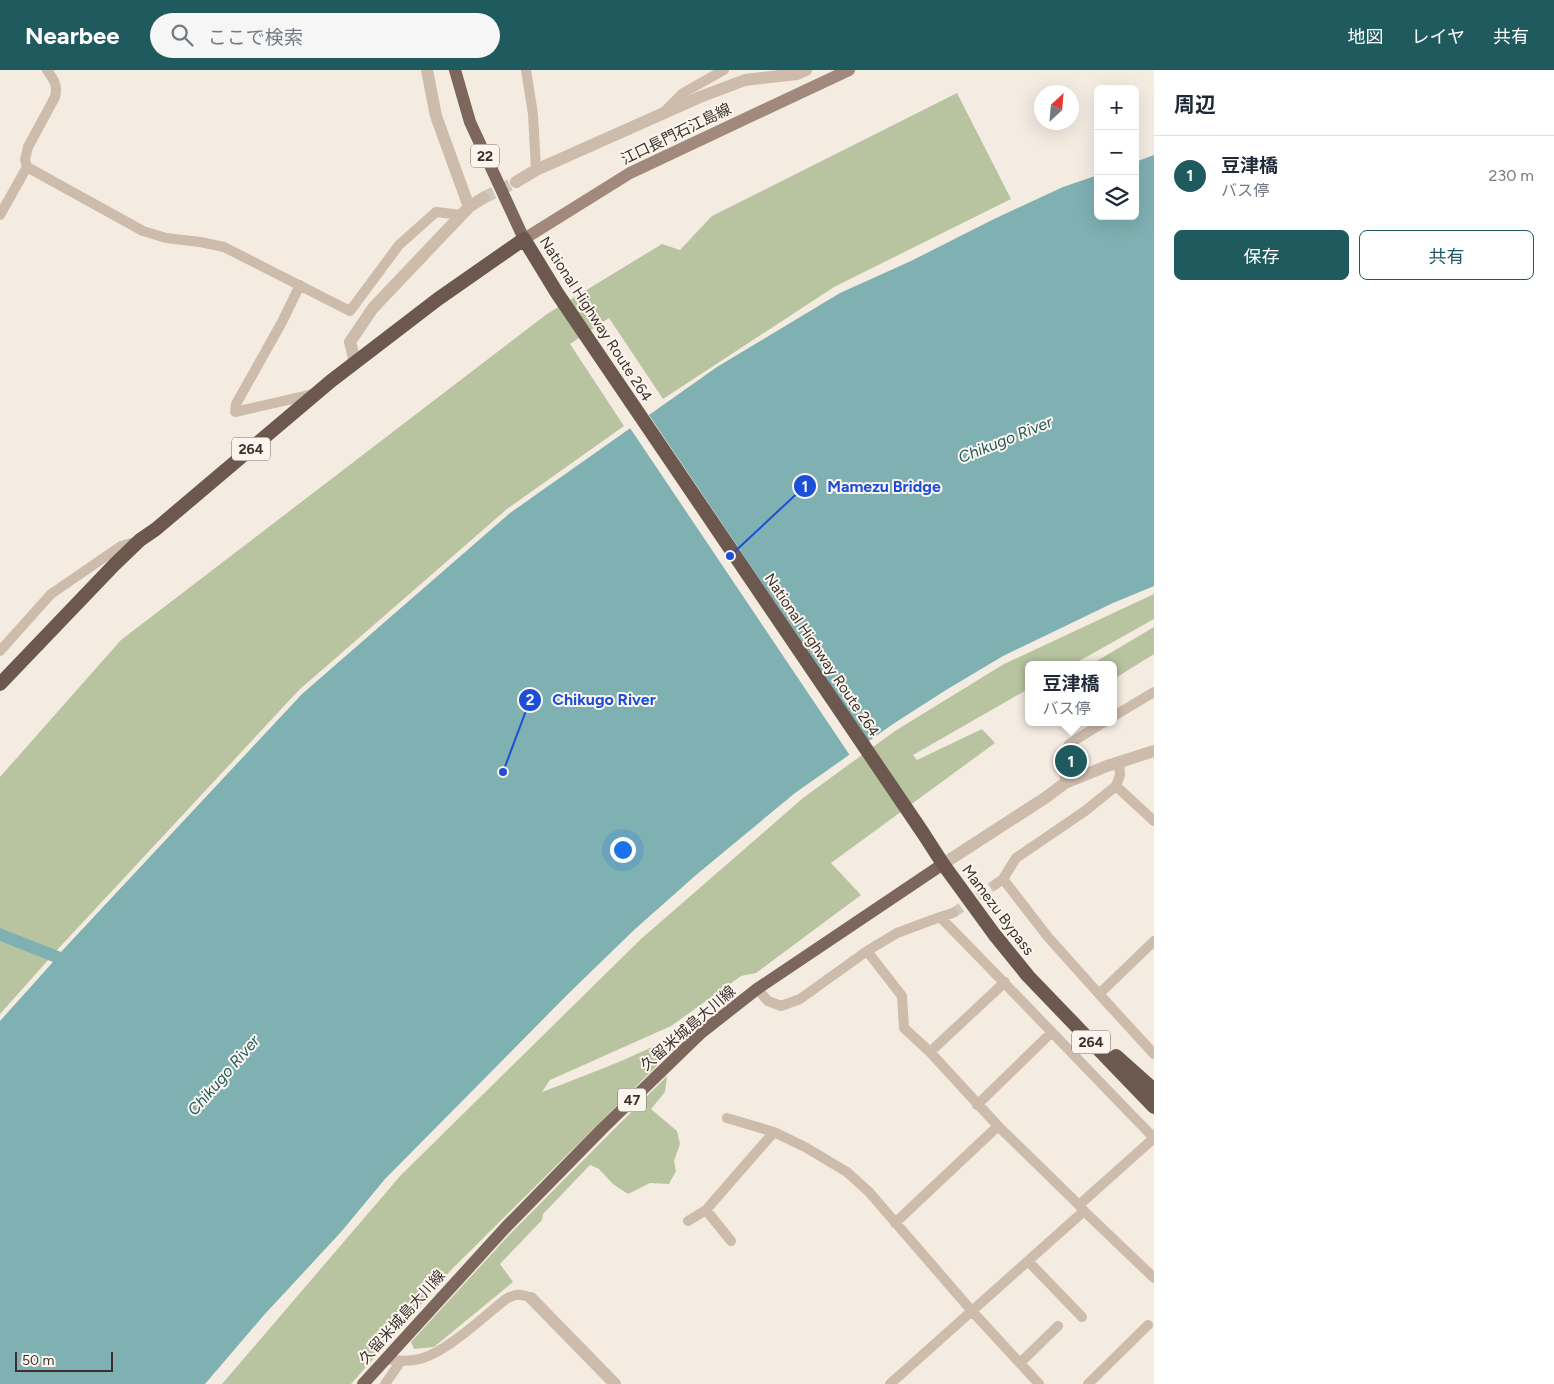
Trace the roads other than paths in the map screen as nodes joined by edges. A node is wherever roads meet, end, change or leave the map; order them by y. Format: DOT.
graph roads {
  1 [pos="47,70"];
  2 [pos="427,70"];
  3 [pos="455,70"];
  4 [pos="526,70"];
  5 [pos="724,70"];
  6 [pos="806,70"];
  7 [pos="848,70"];
  8 [pos="660,116"];
  9 [pos="27,167"];
  10 [pos="536,170"];
  11 [pos="516,182"];
  12 [pos="483,198"];
  13 [pos="465,211"];
  14 [pos="0,216"];
  15 [pos="524,239"];
  16 [pos="300,285"];
  17 [pos="356,362"];
  18 [pos="316,394"];
  19 [pos="140,540"];
  20 [pos="0,651"];
  21 [pos="0,684"];
  22 [pos="1154,692"];
  23 [pos="1117,714"];
  24 [pos="1098,726"];
  25 [pos="1154,751"];
  26 [pos="1119,762"];
  27 [pos="1065,784"];
  28 [pos="1116,786"];
  29 [pos="1154,821"];
  30 [pos="943,864"];
  31 [pos="953,913"];
  32 [pos="940,917"];
  33 [pos="1154,941"];
  34 [pos="867,951"];
  35 [pos="1028,976"];
  36 [pos="1005,982"];
  37 [pos="757,990"];
  38 [pos="1099,994"];
  39 [pos="1052,1033"];
  40 [pos="930,1052"];
  41 [pos="1154,1054"];
  42 [pos="1154,1090"];
  43 [pos="977,1105"];
  44 [pos="1154,1107"];
  45 [pos="727,1118"];
  46 [pos="998,1126"];
  47 [pos="774,1132"];
  48 [pos="1154,1137"];
  49 [pos="1082,1208"];
  50 [pos="706,1210"];
  51 [pos="688,1221"];
  52 [pos="895,1223"];
  53 [pos="731,1240"];
  54 [pos="1028,1261"];
  55 [pos="1154,1278"];
  56 [pos="531,1298"];
  57 [pos="971,1310"];
  58 [pos="1082,1317"];
  59 [pos="1148,1325"];
  60 [pos="1058,1326"];
  61 [pos="385,1359"];
  62 [pos="401,1361"];
  63 [pos="1020,1363"];
  64 [pos="363,1384"];
  65 [pos="385,1384"];
  66 [pos="616,1384"];
  67 [pos="890,1384"];
  68 [pos="1039,1384"];
  69 [pos="1088,1384"];
  1 -- 9 [label="street"];
  2 -- 13 [label="street"];
  3 -- 15 [label="main road, 22"];
  4 -- 10 [label="street"];
  5 -- 8 [label="street"];
  6 -- 8 [label="street"];
  7 -- 15 [label="main road, 江口長門石江島線"];
  8 -- 10 [label="street"];
  9 -- 14 [label="street"];
  9 -- 16 [label="street"];
  10 -- 11 [label="street"];
  12 -- 13 [label="street"];
  13 -- 16 [label="street"];
  13 -- 17 [label="street"];
  15 -- 17 [label="highway, National Highway Route 264 / 264"];
  15 -- 30 [label="highway, National Highway Route 264 / 264"];
  16 -- 18 [label="street"];
  17 -- 18 [label="highway, National Highway Route 264 / 264"];
  18 -- 19 [label="highway, National Highway Route 264 / 264"];
  19 -- 20 [label="street"];
  19 -- 21 [label="highway, National Highway Route 264 / 264"];
  22 -- 23 [label="street"];
  24 -- 27 [label="street"];
  25 -- 26 [label="street"];
  26 -- 27 [label="street"];
  26 -- 28 [label="street"];
  27 -- 30 [label="street"];
  28 -- 29 [label="street"];
  28 -- 38 [label="street"];
  30 -- 35 [label="highway, Mamezu Bypass / 264"];
  30 -- 37 [label="main road, 久留米城島大川線 / 47"];
  31 -- 32 [label="street"];
  32 -- 34 [label="street"];
  32 -- 36 [label="street"];
  33 -- 38 [label="street"];
  34 -- 37 [label="street"];
  34 -- 40 [label="street"];
  35 -- 42 [label="highway, Mamezu Bypass / 264"];
  35 -- 44 [label="highway, Mamezu Bypass / 264"];
  36 -- 39 [label="street"];
  36 -- 40 [label="street"];
  37 -- 61 [label="main road, 久留米城島大川線 / 47"];
  38 -- 41 [label="street"];
  39 -- 43 [label="street"];
  39 -- 48 [label="street"];
  40 -- 43 [label="street"];
  43 -- 46 [label="street"];
  45 -- 47 [label="street"];
  46 -- 49 [label="street"];
  46 -- 52 [label="street"];
  47 -- 50 [label="street"];
  47 -- 52 [label="street"];
  48 -- 49 [label="street"];
  49 -- 54 [label="street"];
  49 -- 55 [label="street"];
  50 -- 51 [label="street"];
  50 -- 53 [label="street"];
  52 -- 57 [label="street"];
  54 -- 57 [label="street"];
  54 -- 58 [label="street"];
  56 -- 62 [label="street"];
  56 -- 66 [label="street"];
  57 -- 63 [label="street"];
  57 -- 67 [label="street"];
  59 -- 69 [label="street"];
  60 -- 63 [label="street"];
  61 -- 62 [label="street"];
  61 -- 64 [label="main road, 久留米城島大川線 / 47"];
  62 -- 65 [label="street"];
  63 -- 68 [label="street"];
}
